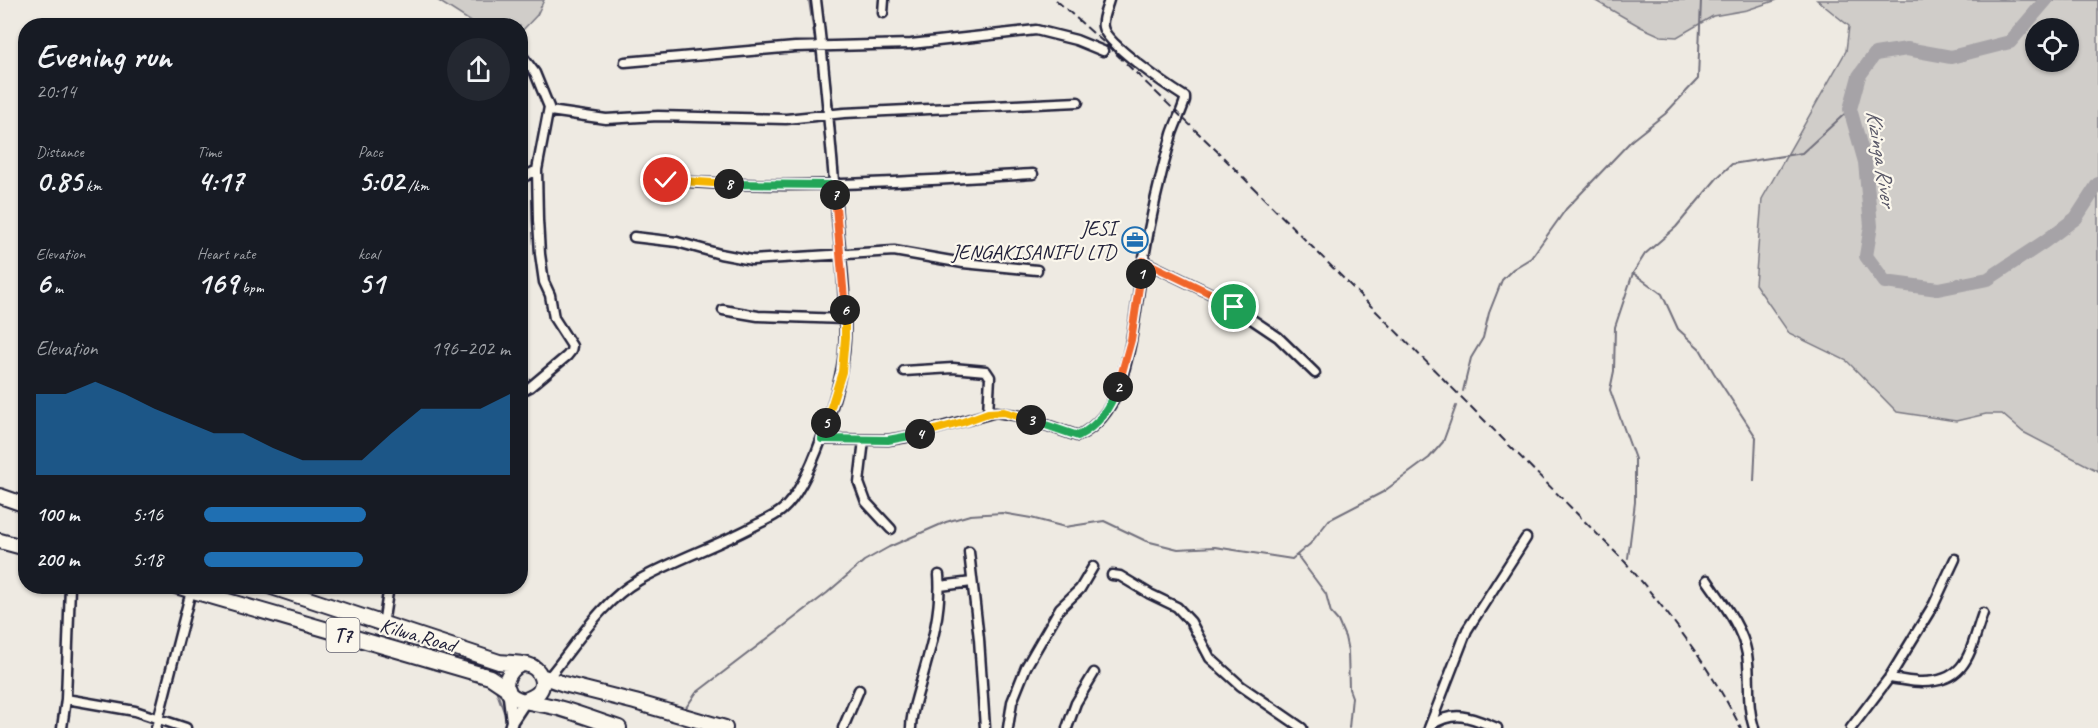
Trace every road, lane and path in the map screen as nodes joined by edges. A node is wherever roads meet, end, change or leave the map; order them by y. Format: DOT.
graph roads {
  1 [pos="816,0"];
  2 [pos="884,0"];
  3 [pos="1109,0"];
  4 [pos="883,13"];
  5 [pos="822,46"];
  6 [pos="1103,51"];
  7 [pos="625,62"];
  8 [pos="528,64"];
  9 [pos="1078,102"];
  10 [pos="550,111"];
  11 [pos="829,114"];
  12 [pos="537,170"];
  13 [pos="1033,174"];
  14 [pos="528,175"];
  15 [pos="666,180"];
  16 [pos="835,185"];
  17 [pos="634,237"];
  18 [pos="840,254"];
  19 [pos="1143,261"];
  20 [pos="1037,270"];
  21 [pos="723,310"];
  22 [pos="845,319"];
  23 [pos="903,371"];
  24 [pos="1315,374"];
  25 [pos="528,388"];
  26 [pos="988,413"];
  27 [pos="822,439"];
  28 [pos="864,440"];
  29 [pos="0,496"];
  30 [pos="18,502"];
  31 [pos="891,529"];
  32 [pos="1526,538"];
  33 [pos="0,541"];
  34 [pos="18,546"];
  35 [pos="969,552"];
  36 [pos="1955,560"];
  37 [pos="1093,567"];
  38 [pos="939,575"];
  39 [pos="1112,575"];
  40 [pos="1707,580"];
  41 [pos="972,582"];
  42 [pos="940,586"];
  43 [pos="70,594"];
  44 [pos="191,594"];
  45 [pos="202,594"];
  46 [pos="292,594"];
  47 [pos="388,594"];
  48 [pos="1983,613"];
  49 [pos="383,625"];
  50 [pos="526,665"];
  51 [pos="1094,673"];
  52 [pos="548,674"];
  53 [pos="1889,678"];
  54 [pos="508,689"];
  55 [pos="859,690"];
  56 [pos="66,699"];
  57 [pos="526,700"];
  58 [pos="157,724"];
  59 [pos="511,725"];
  60 [pos="1430,727"];
  61 [pos="62,728"];
  62 [pos="186,728"];
  63 [pos="619,728"];
  64 [pos="725,728"];
  65 [pos="843,728"];
  66 [pos="911,728"];
  67 [pos="985,728"];
  68 [pos="1008,728"];
  69 [pos="1066,728"];
  70 [pos="1302,728"];
  71 [pos="1497,728"];
  72 [pos="1754,728"];
  73 [pos="1851,728"];
  1 -- 5 [label="street"];
  2 -- 4 [label="street"];
  3 -- 19 [label="street"];
  5 -- 6 [label="street"];
  5 -- 7 [label="street"];
  5 -- 11 [label="street"];
  8 -- 10 [label="street"];
  9 -- 11 [label="street"];
  10 -- 11 [label="street"];
  10 -- 12 [label="street"];
  11 -- 16 [label="street"];
  12 -- 14 [label="street"];
  12 -- 25 [label="street"];
  13 -- 16 [label="street"];
  15 -- 16 [label="street"];
  16 -- 18 [label="street"];
  17 -- 18 [label="street"];
  18 -- 20 [label="street"];
  18 -- 22 [label="street"];
  19 -- 24 [label="street"];
  19 -- 26 [label="street"];
  21 -- 22 [label="street"];
  22 -- 27 [label="street"];
  23 -- 26 [label="street"];
  26 -- 28 [label="street"];
  27 -- 28 [label="street"];
  27 -- 52 [label="street"];
  28 -- 31 [label="street"];
  29 -- 30 [label="highway"];
  32 -- 60 [label="street"];
  33 -- 34 [label="highway"];
  35 -- 41 [label="street"];
  36 -- 53 [label="street"];
  37 -- 68 [label="street"];
  38 -- 42 [label="street"];
  39 -- 70 [label="street"];
  40 -- 72 [label="street"];
  41 -- 42 [label="street"];
  41 -- 67 [label="street"];
  42 -- 66 [label="street"];
  43 -- 56 [label="street"];
  44 -- 58 [label="street"];
  45 -- 54 [label="highway, Kilwa Road / T7"];
  46 -- 49 [label="highway, Kilwa Road / T7"];
  47 -- 49 [label="street"];
  48 -- 53 [label="street"];
  49 -- 50 [label="highway, Kilwa Road / T7"];
  50 -- 52 [label="highway"];
  50 -- 54 [label="highway"];
  51 -- 69 [label="street"];
  52 -- 57 [label="highway"];
  52 -- 64 [label="highway"];
  53 -- 73 [label="street"];
  54 -- 57 [label="highway, T7"];
  54 -- 59 [label="street"];
  55 -- 65 [label="street"];
  56 -- 58 [label="street"];
  56 -- 61 [label="street"];
  57 -- 59 [label="street"];
  57 -- 63 [label="highway, T7"];
  58 -- 62 [label="street"];
  60 -- 71 [label="street"];
}
